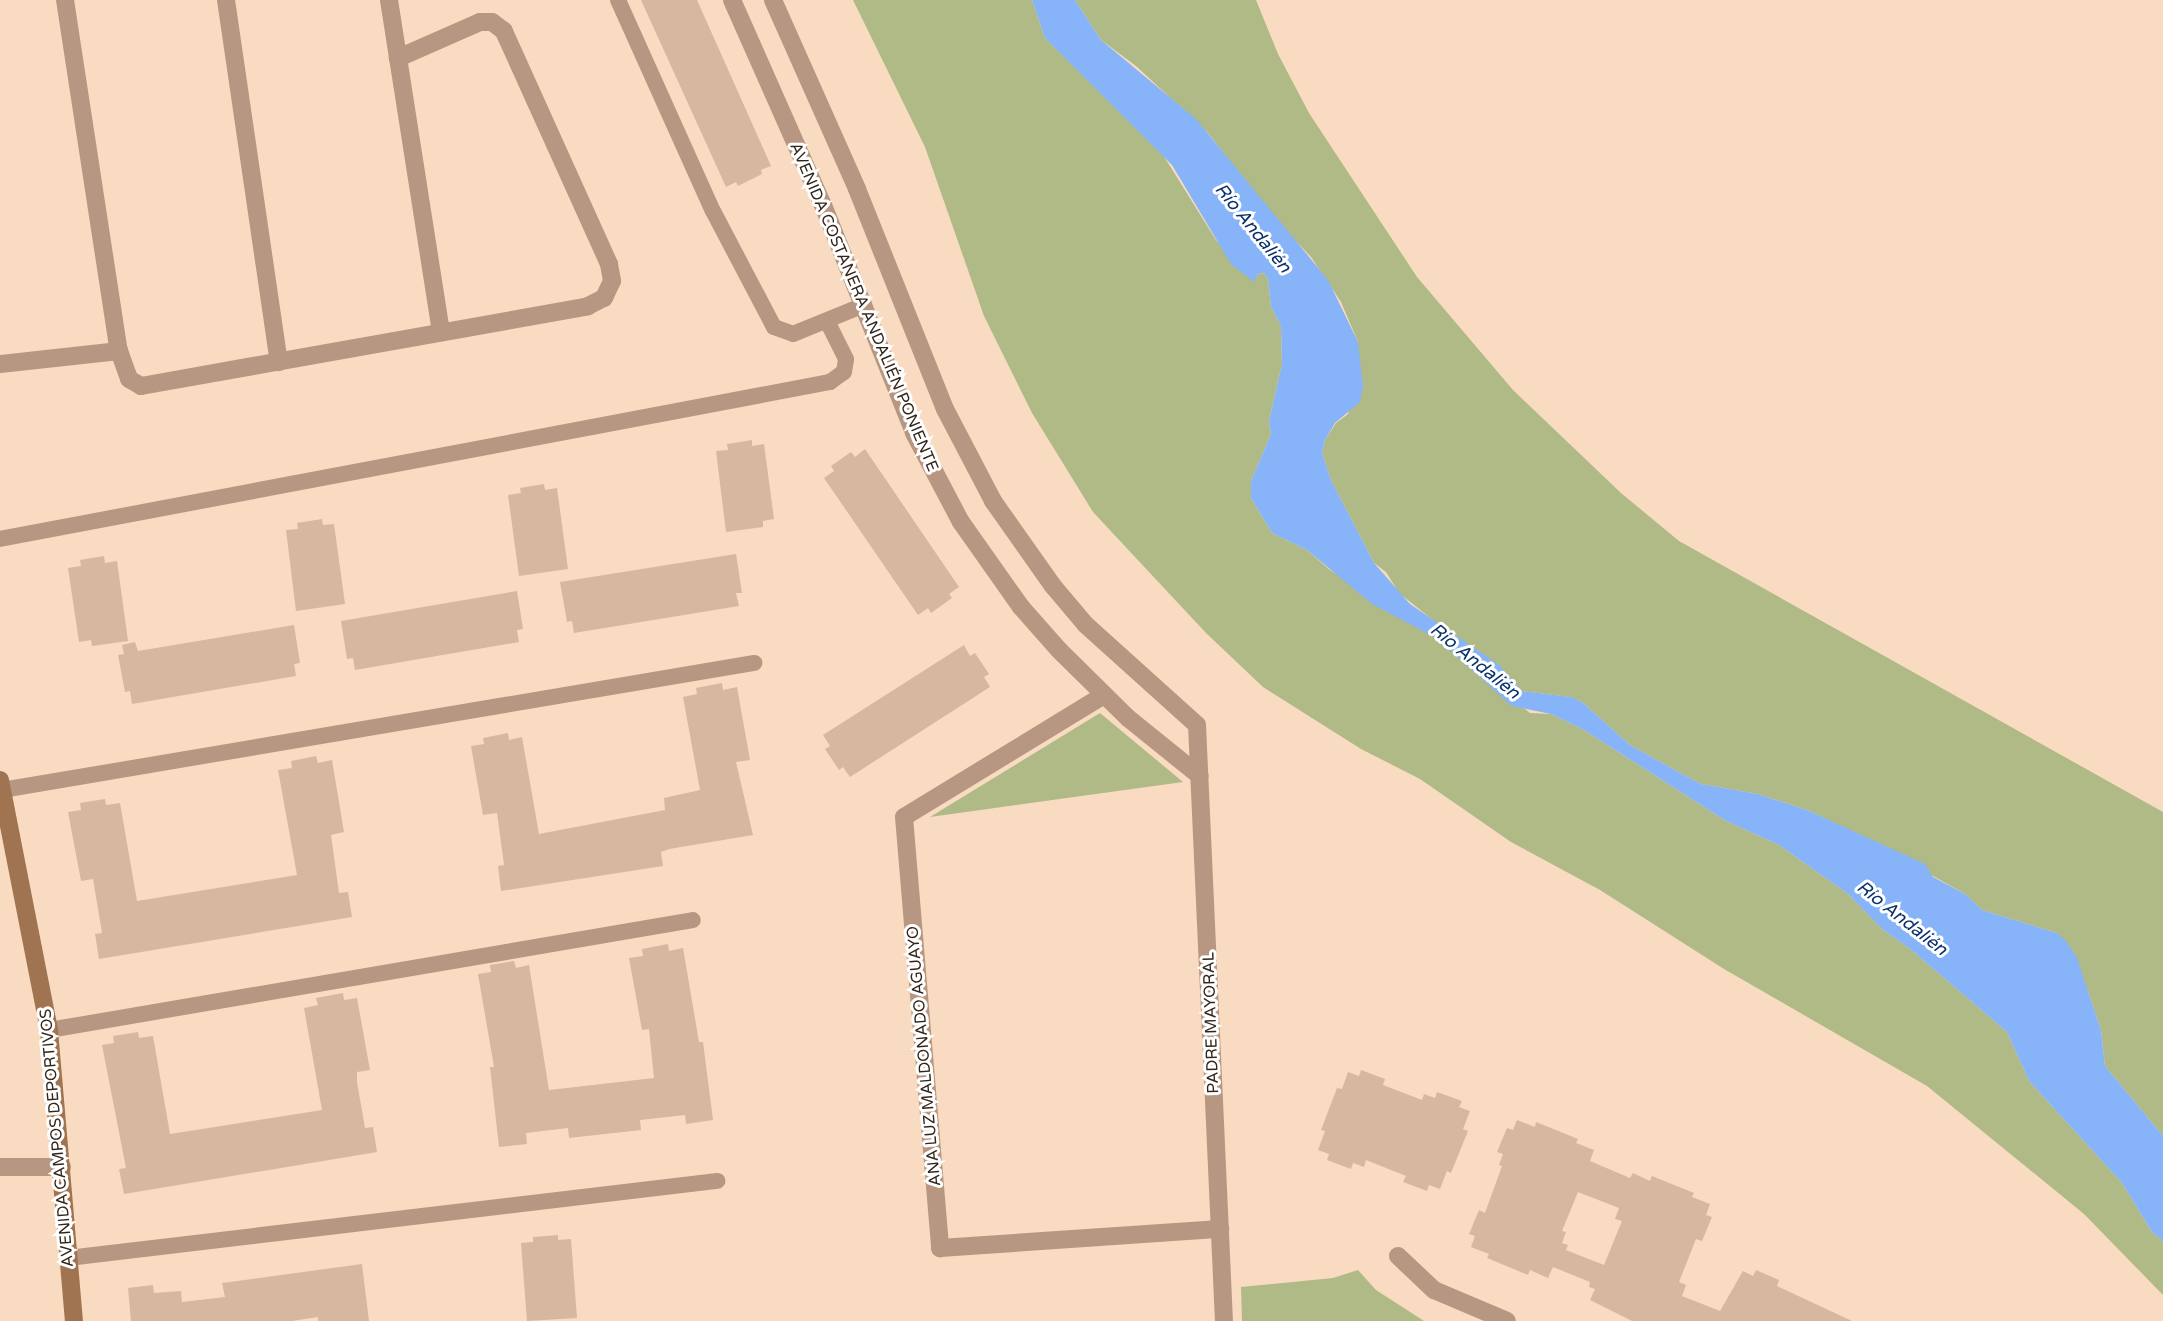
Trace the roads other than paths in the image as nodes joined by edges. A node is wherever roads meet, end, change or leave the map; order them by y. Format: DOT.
graph roads {
  1 [pos="65,0"];
  2 [pos="226,0"];
  3 [pos="389,0"];
  4 [pos="618,0"];
  5 [pos="732,0"];
  6 [pos="773,0"];
  7 [pos="398,58"];
  8 [pos="864,305"];
  9 [pos="827,321"];
  10 [pos="441,332"];
  11 [pos="119,351"];
  12 [pos="279,362"];
  13 [pos="0,364"];
  14 [pos="0,539"];
  15 [pos="754,663"];
  16 [pos="1104,695"];
  17 [pos="1200,776"];
  18 [pos="1,785"];
  19 [pos="693,920"];
  20 [pos="49,1030"];
  21 [pos="0,1167"];
  22 [pos="62,1167"];
  23 [pos="717,1181"];
  24 [pos="1220,1228"];
  25 [pos="1398,1256"];
  26 [pos="68,1258"];
  27 [pos="74,1321"];
  28 [pos="1224,1321"];
  29 [pos="1506,1321"];
  1 -- 11 [label="street"];
  2 -- 12 [label="street"];
  3 -- 7 [label="street"];
  4 -- 9 [label="lane"];
  5 -- 8 [label="street, AVENIDA COSTANERA ANDALIÉN PONIENTE"];
  6 -- 17 [label="street, PADRE MAYORAL"];
  7 -- 10 [label="street"];
  7 -- 10 [label="street"];
  8 -- 9 [label="lane"];
  8 -- 16 [label="street, AVENIDA COSTANERA ANDALIÉN PONIENTE"];
  9 -- 14 [label="lane"];
  10 -- 12 [label="street"];
  11 -- 12 [label="street"];
  11 -- 13 [label="street"];
  15 -- 18 [label="lane"];
  16 -- 17 [label="street, AVENIDA COSTANERA ANDALIÉN PONIENTE"];
  16 -- 24 [label="street, ANA LUZ MALDONADO AGUAYO"];
  17 -- 24 [label="street, PADRE MAYORAL"];
  18 -- 20 [label="street, AVENIDA CAMPOS DEPORTIVOS"];
  19 -- 20 [label="lane"];
  20 -- 22 [label="street, AVENIDA CAMPOS DEPORTIVOS"];
  21 -- 22 [label="street"];
  22 -- 26 [label="street, AVENIDA CAMPOS DEPORTIVOS"];
  23 -- 26 [label="lane"];
  24 -- 28 [label="street, PADRE MAYORAL"];
  25 -- 29 [label="street"];
  26 -- 27 [label="street, AVENIDA CAMPOS DEPORTIVOS"];
}
